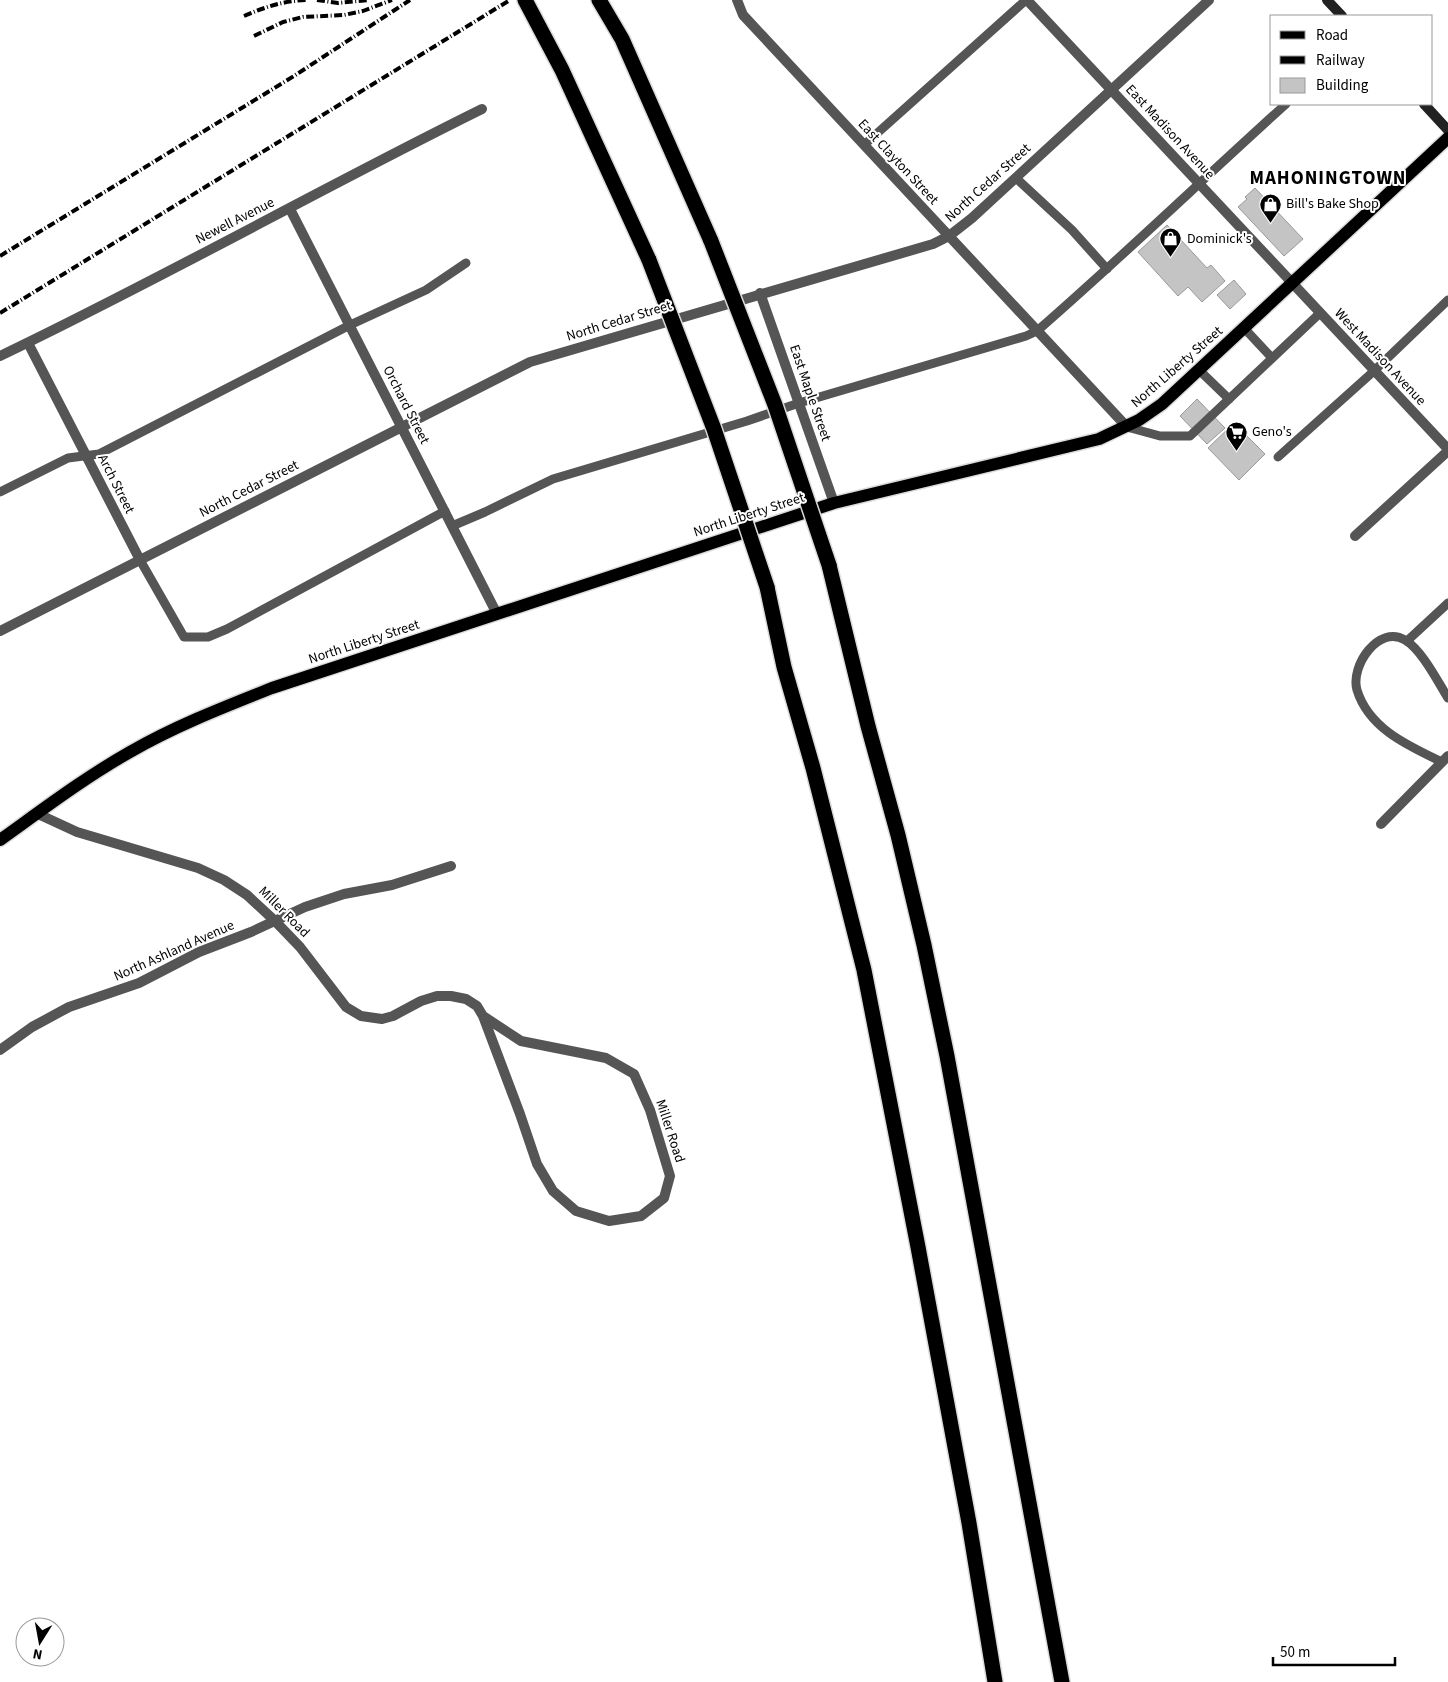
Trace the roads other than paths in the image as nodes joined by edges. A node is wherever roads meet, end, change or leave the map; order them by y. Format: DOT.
graph roads {
  1 [pos="525,0"];
  2 [pos="599,0"];
  3 [pos="737,0"];
  4 [pos="1027,0"];
  5 [pos="1209,0"];
  6 [pos="1327,0"];
  7 [pos="1341,15"];
  8 [pos="1111,89"];
  9 [pos="1285,105"];
  10 [pos="1425,105"];
  11 [pos="482,109"];
  12 [pos="1448,130"];
  13 [pos="1448,138"];
  14 [pos="864,145"];
  15 [pos="1016,178"];
  16 [pos="1198,183"];
  17 [pos="290,208"];
  18 [pos="949,236"];
  19 [pos="466,263"];
  20 [pos="1107,269"];
  21 [pos="1292,283"];
  22 [pos="760,293"];
  23 [pos="1448,300"];
  24 [pos="1320,313"];
  25 [pos="350,325"];
  26 [pos="1244,328"];
  27 [pos="1037,331"];
  28 [pos="28,343"];
  29 [pos="0,356"];
  30 [pos="1272,358"];
  31 [pos="1199,370"];
  32 [pos="1374,371"];
  33 [pos="1229,398"];
  34 [pos="799,402"];
  35 [pos="402,427"];
  36 [pos="1127,427"];
  37 [pos="1448,450"];
  38 [pos="86,455"];
  39 [pos="1278,457"];
  40 [pos="0,492"];
  41 [pos="834,503"];
  42 [pos="445,511"];
  43 [pos="452,526"];
  44 [pos="1355,536"];
  45 [pos="140,560"];
  46 [pos="1448,603"];
  47 [pos="497,614"];
  48 [pos="0,631"];
  49 [pos="1408,641"];
  50 [pos="1448,698"];
  51 [pos="1445,759"];
  52 [pos="38,814"];
  53 [pos="1380,824"];
  54 [pos="0,840"];
  55 [pos="451,866"];
  56 [pos="275,921"];
  57 [pos="483,1016"];
  58 [pos="0,1050"];
  59 [pos="995,1682"];
  60 [pos="1062,1682"];
  1 -- 59 [label="highway, bridge"];
  2 -- 60 [label="highway, bridge"];
  3 -- 14 [label="street, East Clayton Street"];
  4 -- 8 [label="street, East Madison Avenue"];
  4 -- 14 [label="lane"];
  5 -- 8 [label="street, North Cedar Street"];
  6 -- 7 [label="street"];
  8 -- 15 [label="street, North Cedar Street"];
  8 -- 16 [label="street, East Madison Avenue"];
  9 -- 16 [label="lane"];
  10 -- 12 [label="street"];
  11 -- 17 [label="street, Newell Avenue"];
  13 -- 21 [label="main road, North Liberty Street"];
  14 -- 18 [label="street, East Clayton Street"];
  15 -- 18 [label="street, North Cedar Street"];
  15 -- 20 [label="lane"];
  16 -- 20 [label="lane"];
  16 -- 21 [label="street, East Madison Avenue"];
  17 -- 25 [label="street, Orchard Street"];
  17 -- 28 [label="street, Newell Avenue"];
  18 -- 22 [label="street, North Cedar Street"];
  18 -- 27 [label="street, East Clayton Street"];
  19 -- 25 [label="lane"];
  20 -- 27 [label="lane"];
  21 -- 24 [label="street, West Madison Avenue"];
  21 -- 26 [label="main road, North Liberty Street"];
  22 -- 34 [label="street, East Maple Street"];
  22 -- 35 [label="street, North Cedar Street"];
  23 -- 32 [label="lane"];
  24 -- 30 [label="lane"];
  24 -- 32 [label="street, West Madison Avenue"];
  25 -- 35 [label="street, Orchard Street"];
  25 -- 38 [label="lane"];
  26 -- 30 [label="lane"];
  26 -- 31 [label="main road, North Liberty Street"];
  27 -- 34 [label="lane"];
  27 -- 36 [label="street, East Clayton Street"];
  28 -- 29 [label="street, Newell Avenue"];
  28 -- 38 [label="street, Arch Street"];
  30 -- 33 [label="lane"];
  31 -- 33 [label="lane"];
  31 -- 36 [label="main road, North Liberty Street"];
  32 -- 37 [label="street, West Madison Avenue"];
  32 -- 39 [label="lane"];
  33 -- 36 [label="lane"];
  34 -- 41 [label="street, East Maple Street"];
  34 -- 43 [label="lane"];
  35 -- 42 [label="street, Orchard Street"];
  35 -- 45 [label="street, North Cedar Street"];
  36 -- 41 [label="main road, North Liberty Street"];
  37 -- 44 [label="street"];
  38 -- 40 [label="lane"];
  38 -- 45 [label="street, Arch Street"];
  41 -- 47 [label="main road, North Liberty Street"];
  42 -- 43 [label="street, Orchard Street"];
  42 -- 45 [label="lane, Arch Street"];
  43 -- 47 [label="street, Orchard Street"];
  45 -- 48 [label="street, North Cedar Street"];
  46 -- 49 [label="lane"];
  47 -- 52 [label="main road, North Liberty Street"];
  49 -- 50 [label="lane"];
  49 -- 51 [label="lane"];
  51 -- 53 [label="street"];
  52 -- 54 [label="main road, North Liberty Street"];
  52 -- 56 [label="street, Miller Road"];
  55 -- 56 [label="street, North Ashland Avenue"];
  56 -- 57 [label="street, Miller Road"];
  56 -- 58 [label="street, North Ashland Avenue"];
  57 -- 57 [label="street, Miller Road"];
}
